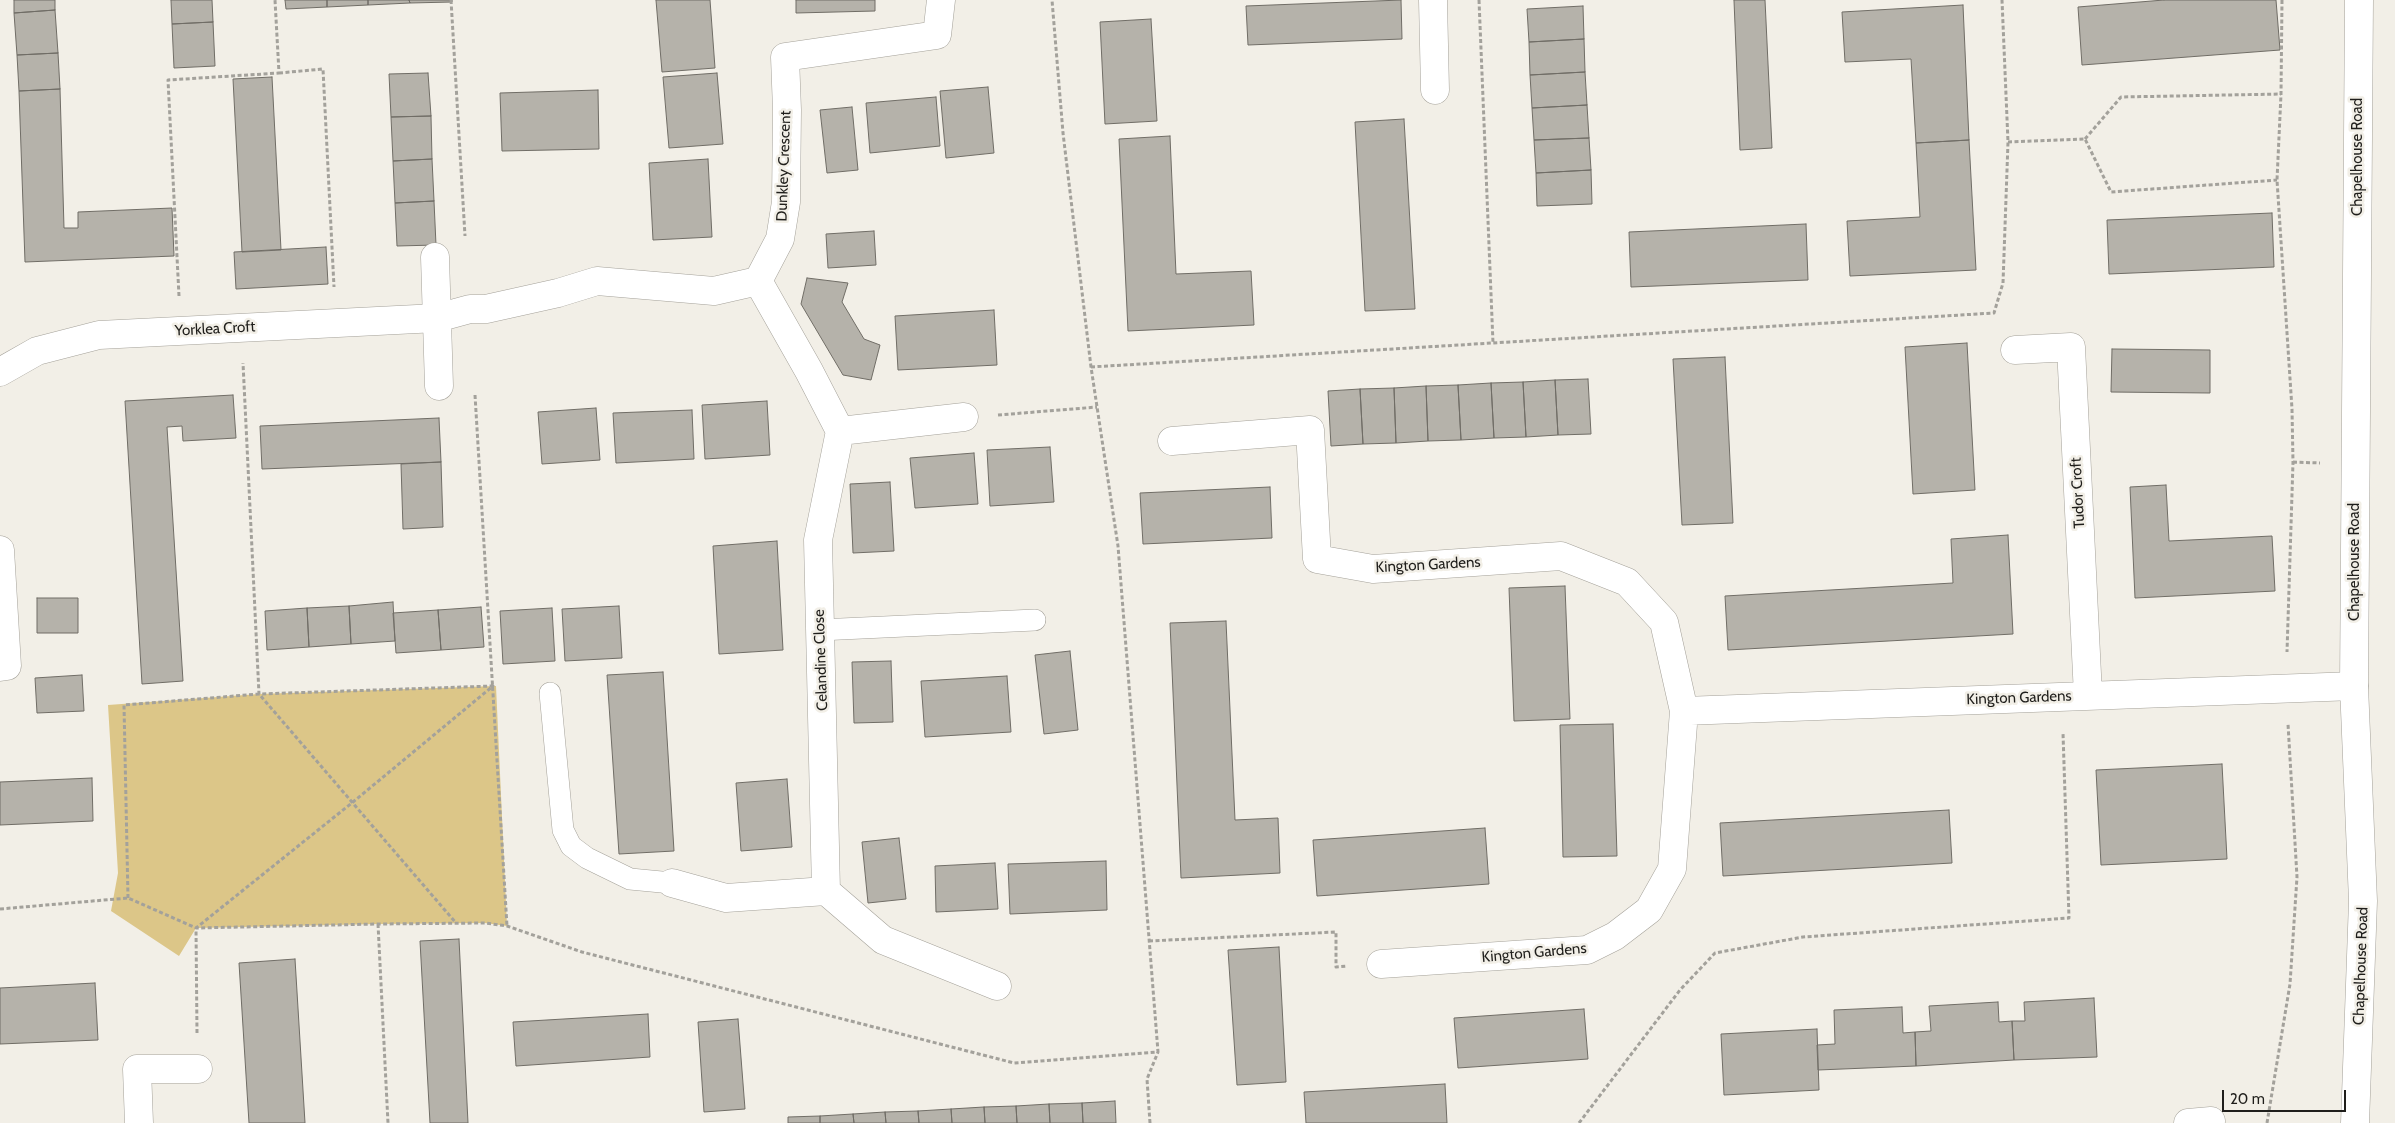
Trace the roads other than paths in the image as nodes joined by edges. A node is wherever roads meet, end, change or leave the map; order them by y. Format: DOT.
graph roads {
  1 [pos="941,0"];
  2 [pos="1433,0"];
  3 [pos="2360,0"];
  4 [pos="1435,90"];
  5 [pos="435,258"];
  6 [pos="758,282"];
  7 [pos="437,318"];
  8 [pos="2015,350"];
  9 [pos="0,372"];
  10 [pos="439,386"];
  11 [pos="964,417"];
  12 [pos="840,431"];
  13 [pos="1172,441"];
  14 [pos="0,550"];
  15 [pos="1035,620"];
  16 [pos="819,630"];
  17 [pos="0,667"];
  18 [pos="2354,686"];
  19 [pos="550,693"];
  20 [pos="2075,696"];
  21 [pos="1684,710"];
  22 [pos="672,883"];
  23 [pos="826,891"];
  24 [pos="1381,964"];
  25 [pos="997,986"];
  26 [pos="198,1069"];
  27 [pos="139,1123"];
  28 [pos="2355,1123"];
  1 -- 6 [label="street, Dunkley Crescent"];
  2 -- 4 [label="street"];
  3 -- 18 [label="street, Chapelhouse Road"];
  5 -- 7 [label="street"];
  6 -- 7 [label="street"];
  6 -- 12 [label="street"];
  7 -- 9 [label="street, Yorklea Croft"];
  7 -- 10 [label="street"];
  8 -- 20 [label="street, Tudor Croft"];
  11 -- 12 [label="street"];
  12 -- 16 [label="street, Celandine Close"];
  13 -- 21 [label="street, Kington Gardens"];
  14 -- 17 [label="street"];
  15 -- 16 [label="lane"];
  16 -- 23 [label="street, Celandine Close"];
  18 -- 20 [label="street, Kington Gardens"];
  18 -- 28 [label="street, Chapelhouse Road"];
  19 -- 22 [label="lane"];
  20 -- 21 [label="street, Kington Gardens"];
  21 -- 24 [label="street, Kington Gardens"];
  22 -- 23 [label="street"];
  23 -- 25 [label="street"];
  26 -- 27 [label="street"];
}
